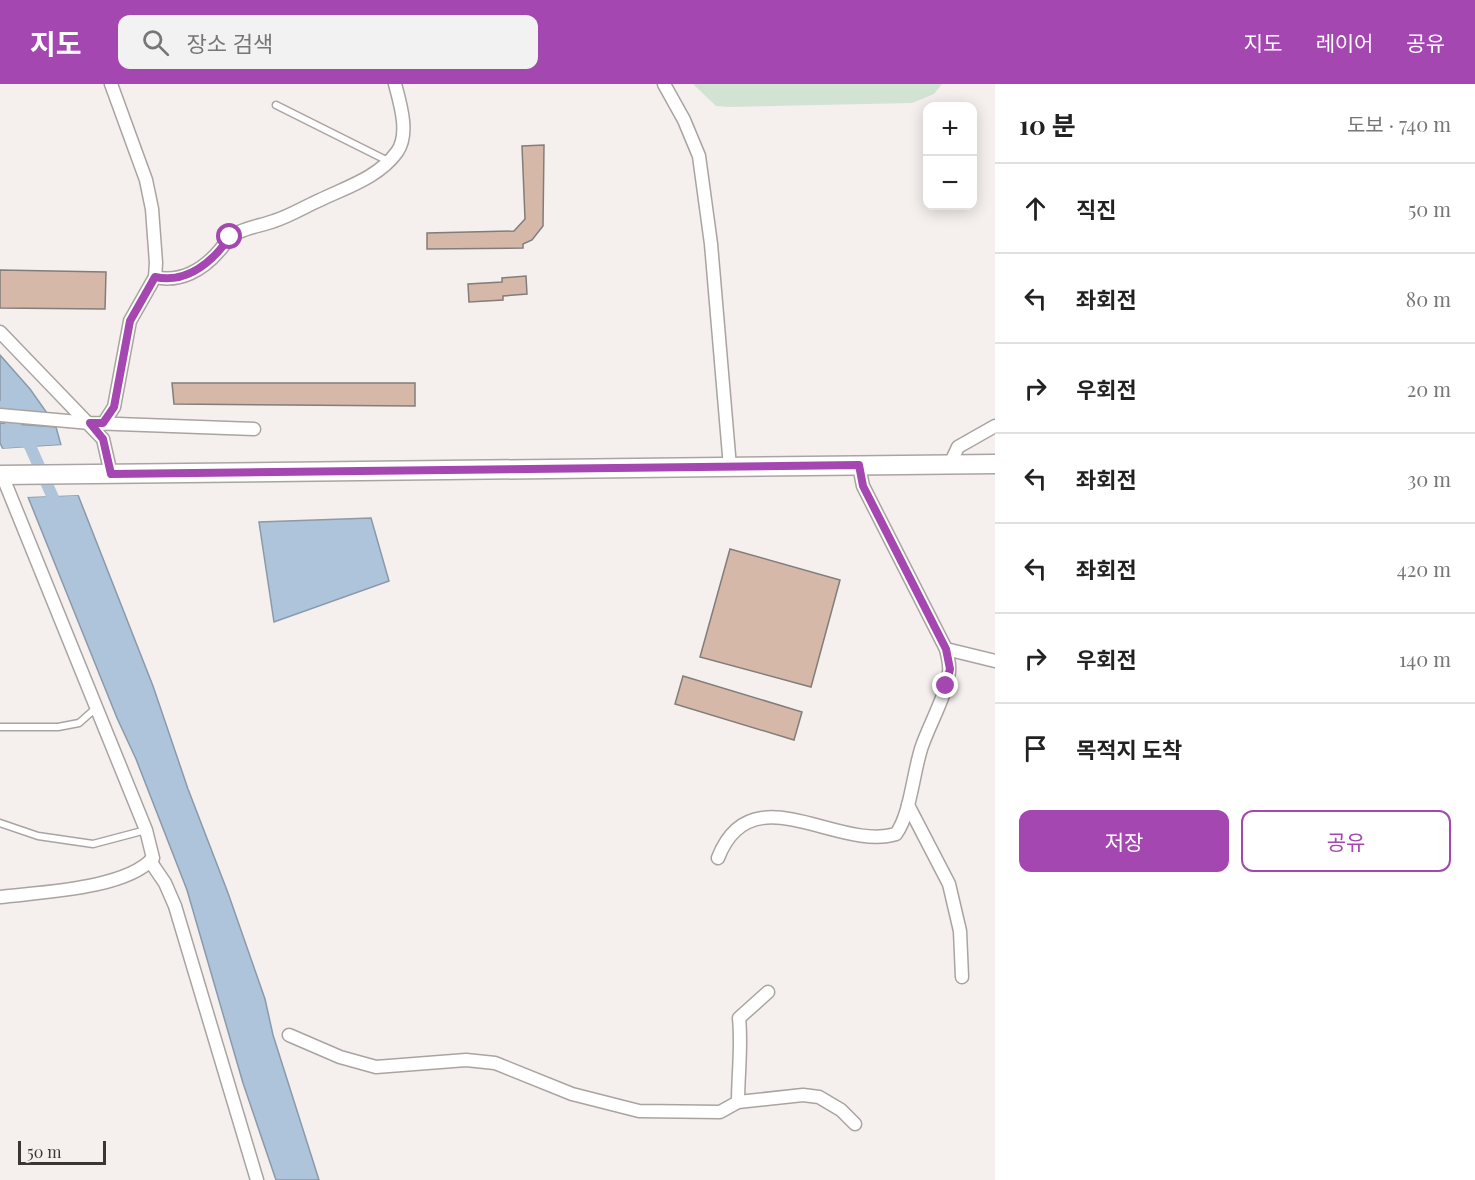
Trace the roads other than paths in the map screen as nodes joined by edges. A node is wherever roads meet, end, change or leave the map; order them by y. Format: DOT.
graph roads {
  1 [pos="111,84"];
  2 [pos="396,84"];
  3 [pos="664,84"];
  4 [pos="276,105"];
  5 [pos="388,161"];
  6 [pos="155,277"];
  7 [pos="0,332"];
  8 [pos="0,415"];
  9 [pos="90,423"];
  10 [pos="103,423"];
  11 [pos="995,426"];
  12 [pos="254,429"];
  13 [pos="950,464"];
  14 [pos="995,464"];
  15 [pos="859,465"];
  16 [pos="729,467"];
  17 [pos="103,473"];
  18 [pos="1,475"];
  19 [pos="946,649"];
  20 [pos="995,661"];
  21 [pos="96,708"];
  22 [pos="0,727"];
  23 [pos="908,804"];
  24 [pos="0,823"];
  25 [pos="146,830"];
  26 [pos="718,858"];
  27 [pos="150,861"];
  28 [pos="0,897"];
  29 [pos="962,977"];
  30 [pos="768,992"];
  31 [pos="289,1035"];
  32 [pos="738,1102"];
  33 [pos="855,1124"];
  34 [pos="257,1180"];
  1 -- 6 [label="street"];
  2 -- 5 [label="street"];
  3 -- 16 [label="street"];
  4 -- 5 [label="lane"];
  5 -- 6 [label="street"];
  6 -- 10 [label="street"];
  7 -- 9 [label="street"];
  8 -- 9 [label="street"];
  9 -- 10 [label="street"];
  9 -- 17 [label="street"];
  10 -- 12 [label="street"];
  11 -- 13 [label="street"];
  13 -- 14 [label="main road"];
  13 -- 15 [label="main road"];
  15 -- 16 [label="main road"];
  15 -- 19 [label="street"];
  16 -- 17 [label="main road"];
  17 -- 18 [label="main road"];
  18 -- 21 [label="street"];
  19 -- 20 [label="street"];
  19 -- 23 [label="street"];
  21 -- 22 [label="lane"];
  21 -- 25 [label="street"];
  23 -- 26 [label="street"];
  23 -- 29 [label="street"];
  24 -- 25 [label="lane"];
  25 -- 27 [label="street"];
  27 -- 28 [label="street"];
  27 -- 34 [label="street"];
  30 -- 32 [label="street"];
  31 -- 32 [label="street"];
  32 -- 33 [label="street"];
}
